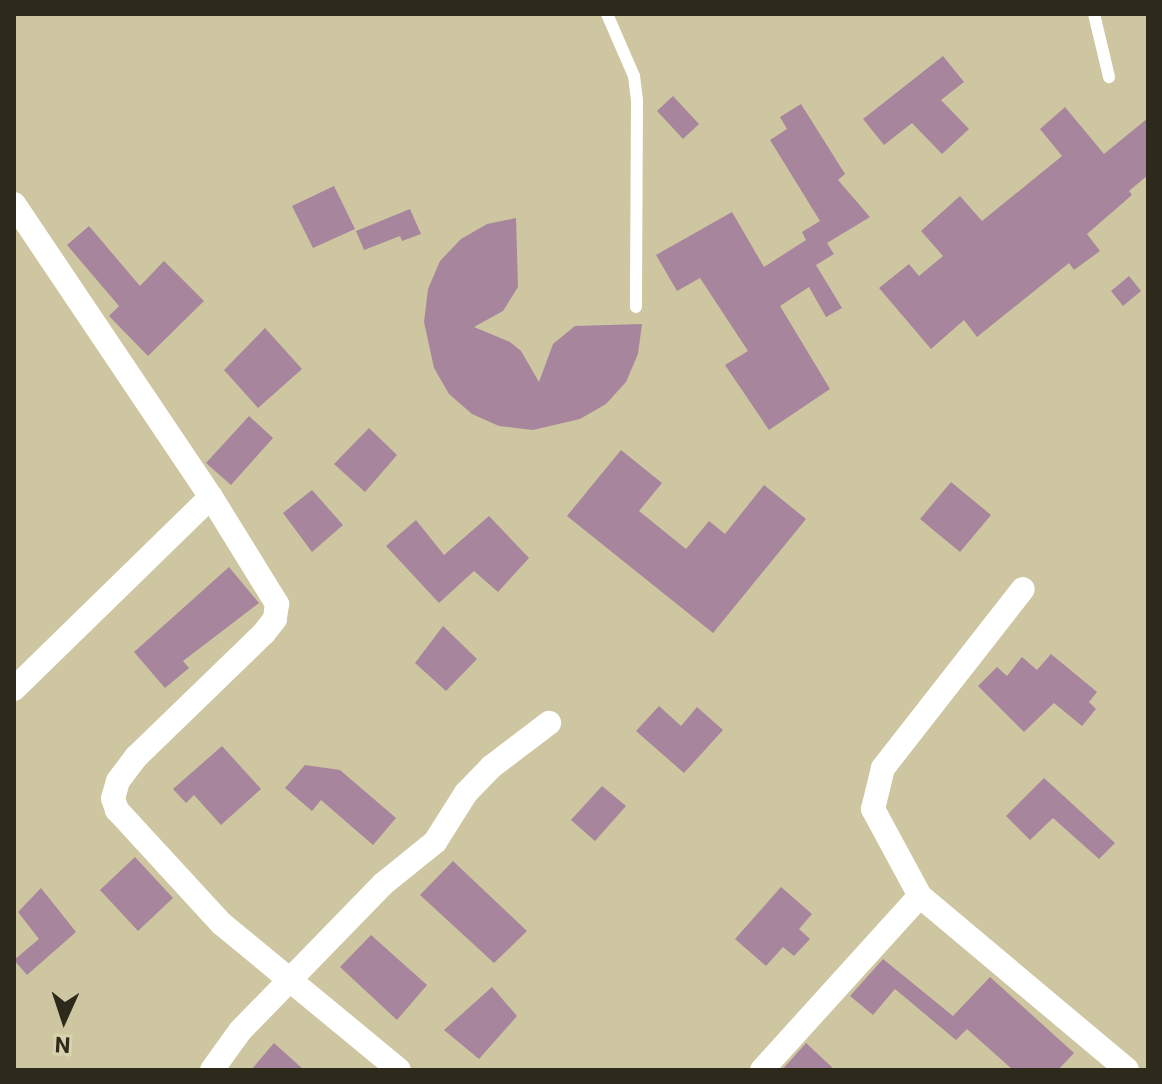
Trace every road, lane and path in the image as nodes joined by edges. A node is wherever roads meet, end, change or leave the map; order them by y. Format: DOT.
graph roads {
  1 [pos="607,14"];
  2 [pos="1094,14"];
  3 [pos="1109,77"];
  4 [pos="14,204"];
  5 [pos="636,307"];
  6 [pos="211,497"];
  7 [pos="1023,589"];
  8 [pos="14,689"];
  9 [pos="549,723"];
  10 [pos="920,896"];
  11 [pos="290,983"];
  12 [pos="1116,1066"];
  13 [pos="212,1070"];
  14 [pos="399,1070"];
  15 [pos="762,1070"];
  1 -- 5 [label="lane"];
  2 -- 3 [label="lane"];
  4 -- 6 [label="street"];
  6 -- 8 [label="street"];
  6 -- 11 [label="street"];
  7 -- 10 [label="street"];
  9 -- 11 [label="street"];
  10 -- 12 [label="street"];
  10 -- 15 [label="street"];
  11 -- 13 [label="street"];
  11 -- 14 [label="street"];
}
